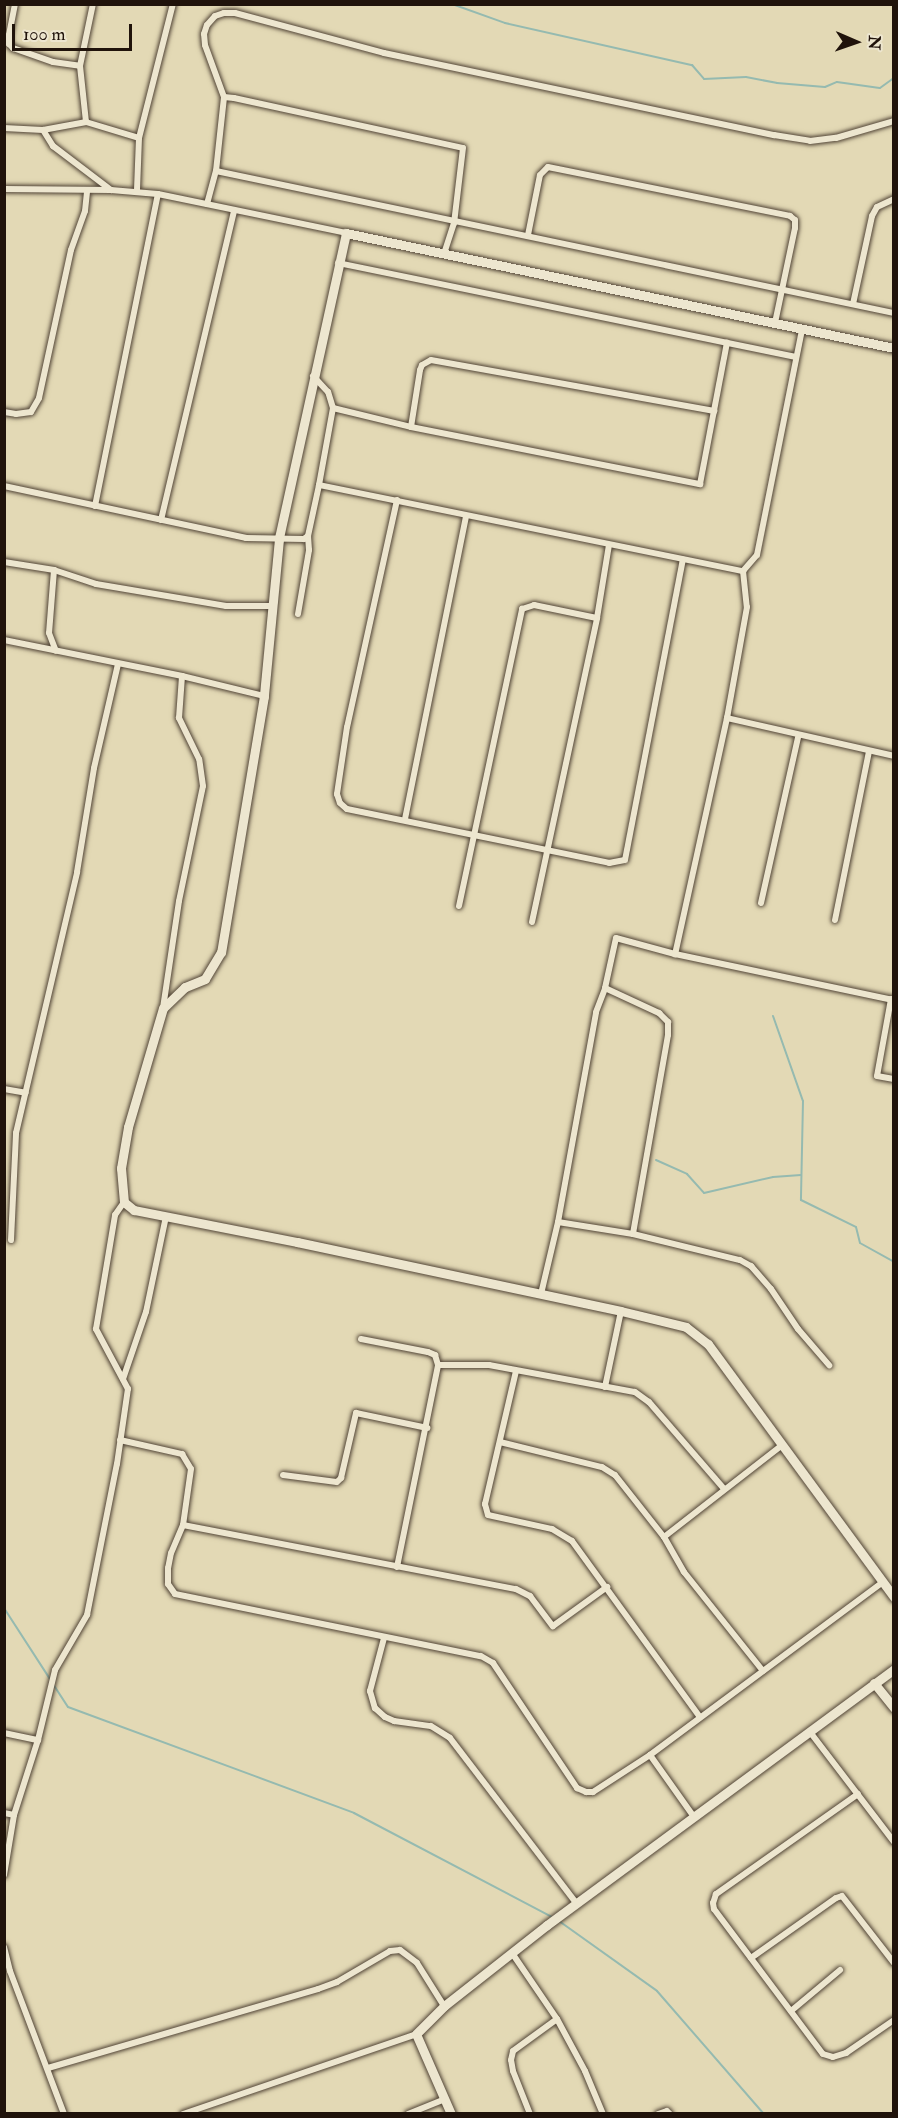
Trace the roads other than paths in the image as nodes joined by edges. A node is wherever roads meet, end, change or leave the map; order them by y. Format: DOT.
graph roads {
  1 [pos="15,4"];
  2 [pos="93,4"];
  3 [pos="173,4"];
  4 [pos="80,66"];
  5 [pos="224,98"];
  6 [pos="86,122"];
  7 [pos="894,122"];
  8 [pos="4,128"];
  9 [pos="43,130"];
  10 [pos="139,138"];
  11 [pos="216,171"];
  12 [pos="4,189"];
  13 [pos="111,190"];
  14 [pos="87,191"];
  15 [pos="137,191"];
  16 [pos="158,194"];
  17 [pos="894,199"];
  18 [pos="207,204"];
  19 [pos="234,210"];
  20 [pos="454,223"];
  21 [pos="346,234"];
  22 [pos="528,235"];
  23 [pos="444,254"];
  24 [pos="338,263"];
  25 [pos="783,289"];
  26 [pos="853,303"];
  27 [pos="894,313"];
  28 [pos="776,323"];
  29 [pos="802,329"];
  30 [pos="727,342"];
  31 [pos="894,348"];
  32 [pos="795,357"];
  33 [pos="313,376"];
  34 [pos="333,408"];
  35 [pos="714,411"];
  36 [pos="4,412"];
  37 [pos="411,427"];
  38 [pos="319,485"];
  39 [pos="4,486"];
  40 [pos="397,500"];
  41 [pos="95,506"];
  42 [pos="466,516"];
  43 [pos="161,520"];
  44 [pos="308,536"];
  45 [pos="279,539"];
  46 [pos="609,545"];
  47 [pos="683,560"];
  48 [pos="4,562"];
  49 [pos="54,570"];
  50 [pos="743,571"];
  51 [pos="273,606"];
  52 [pos="298,614"];
  53 [pos="597,618"];
  54 [pos="4,640"];
  55 [pos="56,651"];
  56 [pos="118,664"];
  57 [pos="182,676"];
  58 [pos="264,696"];
  59 [pos="727,718"];
  60 [pos="798,736"];
  61 [pos="869,752"];
  62 [pos="894,756"];
  63 [pos="405,819"];
  64 [pos="475,834"];
  65 [pos="549,849"];
  66 [pos="761,903"];
  67 [pos="459,906"];
  68 [pos="835,920"];
  69 [pos="532,922"];
  70 [pos="675,954"];
  71 [pos="605,988"];
  72 [pos="892,1000"];
  73 [pos="163,1008"];
  74 [pos="894,1079"];
  75 [pos="4,1089"];
  76 [pos="26,1093"];
  77 [pos="124,1202"];
  78 [pos="166,1216"];
  79 [pos="558,1222"];
  80 [pos="633,1234"];
  81 [pos="11,1240"];
  82 [pos="541,1294"];
  83 [pos="621,1311"];
  84 [pos="361,1340"];
  85 [pos="438,1365"];
  86 [pos="829,1365"];
  87 [pos="516,1371"];
  88 [pos="123,1379"];
  89 [pos="605,1387"];
  90 [pos="427,1428"];
  91 [pos="120,1440"];
  92 [pos="500,1442"];
  93 [pos="781,1446"];
  94 [pos="283,1475"];
  95 [pos="724,1489"];
  96 [pos="183,1525"];
  97 [pos="664,1536"];
  98 [pos="397,1567"];
  99 [pos="884,1582"];
  100 [pos="608,1587"];
  101 [pos="894,1597"];
  102 [pos="384,1638"];
  103 [pos="894,1670"];
  104 [pos="763,1671"];
  105 [pos="874,1683"];
  106 [pos="894,1708"];
  107 [pos="699,1716"];
  108 [pos="810,1732"];
  109 [pos="4,1733"];
  110 [pos="38,1740"];
  111 [pos="650,1755"];
  112 [pos="858,1794"];
  113 [pos="4,1813"];
  114 [pos="14,1815"];
  115 [pos="694,1817"];
  116 [pos="894,1842"];
  117 [pos="4,1875"];
  118 [pos="577,1904"];
  119 [pos="4,1947"];
  120 [pos="512,1953"];
  121 [pos="751,1958"];
  122 [pos="894,1963"];
  123 [pos="840,1970"];
  124 [pos="444,2006"];
  125 [pos="791,2011"];
  126 [pos="557,2019"];
  127 [pos="894,2020"];
  128 [pos="416,2034"];
  129 [pos="48,2068"];
  130 [pos="445,2099"];
  131 [pos="64,2114"];
  132 [pos="183,2114"];
  133 [pos="408,2114"];
  134 [pos="451,2114"];
  135 [pos="530,2114"];
  136 [pos="603,2114"];
  137 [pos="658,2114"];
  138 [pos="670,2114"];
  1 -- 4 [label="street"];
  2 -- 4 [label="street"];
  3 -- 10 [label="street"];
  4 -- 6 [label="street"];
  5 -- 7 [label="street"];
  5 -- 11 [label="street"];
  5 -- 20 [label="street"];
  6 -- 9 [label="street"];
  6 -- 10 [label="street"];
  8 -- 9 [label="street"];
  9 -- 13 [label="street"];
  10 -- 15 [label="street"];
  11 -- 18 [label="street"];
  11 -- 20 [label="street"];
  12 -- 14 [label="street"];
  13 -- 14 [label="street"];
  13 -- 15 [label="street"];
  14 -- 36 [label="street"];
  15 -- 16 [label="street"];
  16 -- 18 [label="street"];
  16 -- 41 [label="street"];
  17 -- 26 [label="street"];
  18 -- 19 [label="street"];
  19 -- 21 [label="street"];
  19 -- 43 [label="street"];
  20 -- 22 [label="street"];
  20 -- 23 [label="street"];
  21 -- 23 [label="street"];
  21 -- 24 [label="street"];
  22 -- 25 [label="street"];
  22 -- 25 [label="street"];
  23 -- 28 [label="street"];
  24 -- 30 [label="street"];
  24 -- 33 [label="street"];
  25 -- 26 [label="street"];
  25 -- 28 [label="street"];
  26 -- 27 [label="street"];
  28 -- 29 [label="street"];
  29 -- 31 [label="street"];
  29 -- 32 [label="street"];
  30 -- 32 [label="street"];
  30 -- 35 [label="street"];
  32 -- 50 [label="street"];
  33 -- 34 [label="street"];
  33 -- 45 [label="street"];
  34 -- 37 [label="street"];
  34 -- 38 [label="street"];
  35 -- 37 [label="street"];
  35 -- 37 [label="street"];
  38 -- 40 [label="street"];
  38 -- 44 [label="street"];
  39 -- 41 [label="street"];
  40 -- 42 [label="street"];
  40 -- 63 [label="street"];
  41 -- 43 [label="street"];
  42 -- 46 [label="street"];
  42 -- 63 [label="street"];
  43 -- 45 [label="street"];
  44 -- 45 [label="street"];
  44 -- 52 [label="street"];
  45 -- 51 [label="street"];
  46 -- 47 [label="street"];
  46 -- 53 [label="street"];
  47 -- 50 [label="street"];
  47 -- 65 [label="street"];
  48 -- 49 [label="street"];
  49 -- 51 [label="street"];
  49 -- 55 [label="street"];
  50 -- 59 [label="street"];
  51 -- 58 [label="street"];
  53 -- 64 [label="street"];
  53 -- 65 [label="street"];
  54 -- 55 [label="street"];
  55 -- 56 [label="street"];
  56 -- 57 [label="street"];
  56 -- 76 [label="street"];
  57 -- 58 [label="street"];
  57 -- 73 [label="street"];
  58 -- 73 [label="street"];
  59 -- 60 [label="street"];
  59 -- 70 [label="street"];
  60 -- 61 [label="street"];
  60 -- 66 [label="street"];
  61 -- 62 [label="street"];
  61 -- 68 [label="street"];
  63 -- 64 [label="street"];
  64 -- 65 [label="street"];
  64 -- 67 [label="street"];
  65 -- 69 [label="street"];
  70 -- 71 [label="street"];
  70 -- 72 [label="street"];
  71 -- 79 [label="street"];
  71 -- 80 [label="street"];
  72 -- 74 [label="street"];
  73 -- 77 [label="street"];
  75 -- 76 [label="street"];
  76 -- 81 [label="street"];
  77 -- 78 [label="street"];
  77 -- 88 [label="street"];
  78 -- 82 [label="street"];
  78 -- 88 [label="street"];
  79 -- 80 [label="street"];
  79 -- 82 [label="street"];
  80 -- 86 [label="street"];
  82 -- 83 [label="street"];
  83 -- 89 [label="street"];
  83 -- 93 [label="street"];
  84 -- 85 [label="street"];
  85 -- 87 [label="street"];
  85 -- 90 [label="street"];
  87 -- 89 [label="street"];
  87 -- 92 [label="street"];
  88 -- 91 [label="street"];
  89 -- 95 [label="street"];
  90 -- 94 [label="street"];
  90 -- 98 [label="street"];
  91 -- 96 [label="street"];
  91 -- 110 [label="street"];
  92 -- 97 [label="street"];
  92 -- 100 [label="street"];
  93 -- 95 [label="street"];
  93 -- 99 [label="street"];
  95 -- 97 [label="street"];
  96 -- 98 [label="street"];
  96 -- 102 [label="street"];
  97 -- 104 [label="street"];
  98 -- 100 [label="street"];
  99 -- 101 [label="street"];
  99 -- 104 [label="street"];
  100 -- 107 [label="street"];
  102 -- 111 [label="street"];
  102 -- 118 [label="street"];
  103 -- 105 [label="street"];
  104 -- 107 [label="street"];
  105 -- 106 [label="street"];
  105 -- 108 [label="street"];
  107 -- 111 [label="street"];
  108 -- 112 [label="street"];
  108 -- 115 [label="street"];
  109 -- 110 [label="street"];
  110 -- 114 [label="street"];
  111 -- 115 [label="street"];
  112 -- 116 [label="street"];
  112 -- 121 [label="street"];
  113 -- 114 [label="street"];
  114 -- 117 [label="street"];
  115 -- 118 [label="street"];
  118 -- 120 [label="street"];
  119 -- 129 [label="street"];
  120 -- 124 [label="street"];
  120 -- 126 [label="street"];
  121 -- 122 [label="street"];
  121 -- 125 [label="street"];
  123 -- 125 [label="street"];
  124 -- 128 [label="street"];
  124 -- 129 [label="street"];
  125 -- 127 [label="street"];
  126 -- 135 [label="street"];
  126 -- 136 [label="street"];
  128 -- 130 [label="street"];
  128 -- 132 [label="street"];
  129 -- 131 [label="street"];
  130 -- 133 [label="street"];
  130 -- 134 [label="street"];
  137 -- 138 [label="street"];
}
